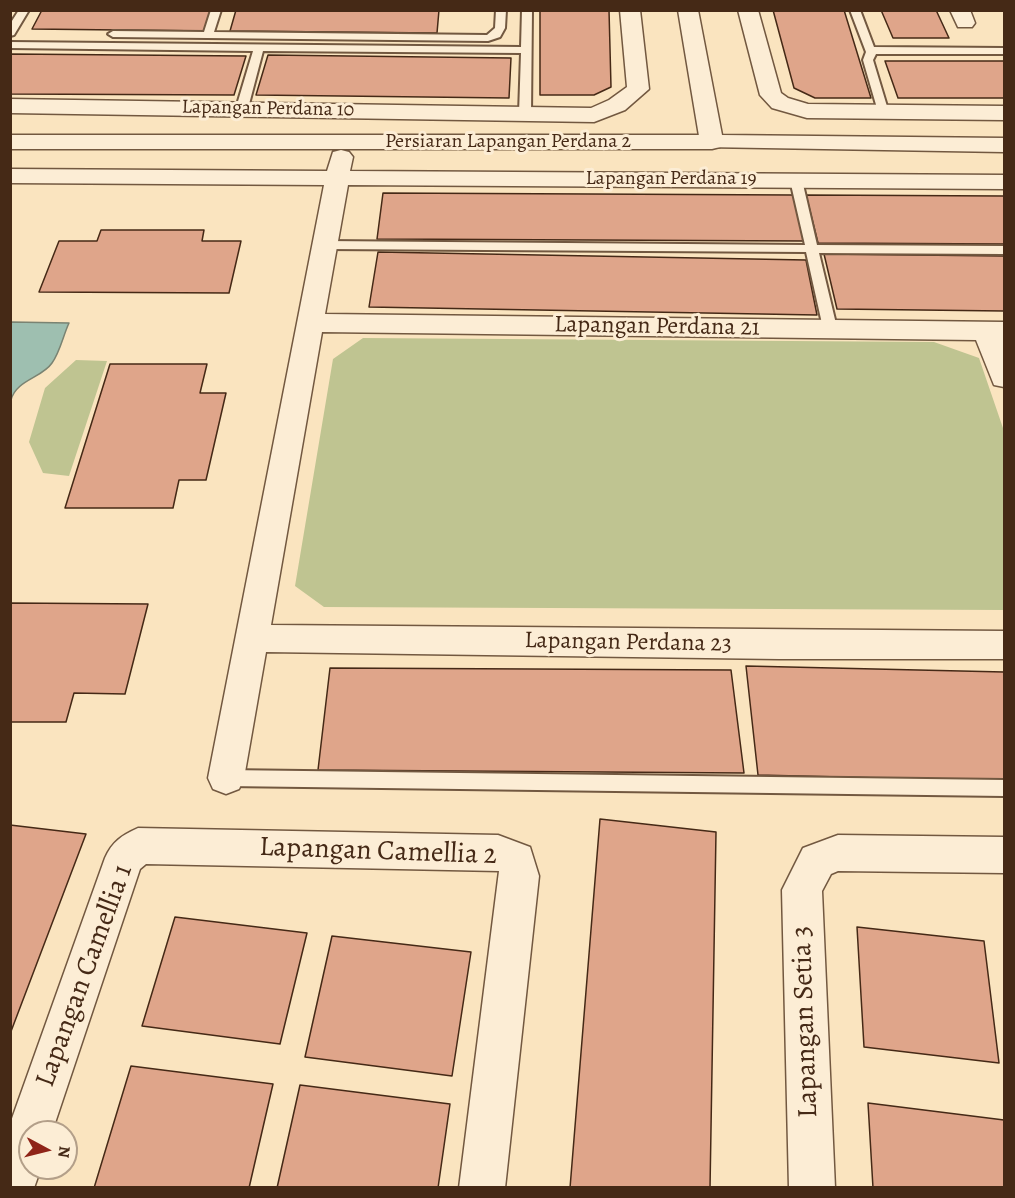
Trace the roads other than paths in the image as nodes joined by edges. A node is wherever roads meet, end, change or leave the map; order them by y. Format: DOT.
graph roads {
  1 [pos="24,10"];
  2 [pos="216,10"];
  3 [pos="501,10"];
  4 [pos="527,10"];
  5 [pos="630,10"];
  6 [pos="687,10"];
  7 [pos="748,10"];
  8 [pos="855,10"];
  9 [pos="10,33"];
  10 [pos="208,35"];
  11 [pos="10,45"];
  12 [pos="259,47"];
  13 [pos="528,50"];
  14 [pos="1005,51"];
  15 [pos="871,52"];
  16 [pos="10,106"];
  17 [pos="242,108"];
  18 [pos="883,113"];
  19 [pos="1005,113"];
  20 [pos="525,114"];
  21 [pos="10,142"];
  22 [pos="233,142"];
  23 [pos="344,142"];
  24 [pos="712,142"];
  25 [pos="1005,145"];
  26 [pos="10,176"];
  27 [pos="337,178"];
  28 [pos="796,180"];
  29 [pos="1005,182"];
  30 [pos="325,246"];
  31 [pos="812,249"];
  32 [pos="1005,250"];
  33 [pos="310,323"];
  34 [pos="830,328"];
  35 [pos="996,331"];
  36 [pos="1005,378"];
  37 [pos="252,638"];
  38 [pos="1005,645"];
  39 [pos="226,778"];
  40 [pos="1005,788"];
  41 [pos="161,845"];
  42 [pos="1005,855"];
  43 [pos="34,1120"];
  44 [pos="18,1167"];
  45 [pos="11,1188"];
  46 [pos="482,1188"];
  47 [pos="812,1188"];
  1 -- 9 [label="lane"];
  2 -- 10 [label="lane"];
  3 -- 10 [label="lane"];
  4 -- 13 [label="lane"];
  5 -- 20 [label="street, Lapangan Perdana 10"];
  6 -- 24 [label="street"];
  7 -- 18 [label="street"];
  8 -- 15 [label="lane"];
  9 -- 10 [label="lane"];
  11 -- 12 [label="lane"];
  12 -- 13 [label="lane"];
  12 -- 17 [label="lane"];
  13 -- 20 [label="lane"];
  14 -- 15 [label="lane"];
  15 -- 18 [label="lane"];
  16 -- 17 [label="street, Lapangan Perdana 10"];
  17 -- 20 [label="street, Lapangan Perdana 10"];
  17 -- 22 [label="street"];
  18 -- 19 [label="street"];
  21 -- 22 [label="street, Persiaran Lapangan Perdana 2"];
  22 -- 23 [label="street, Persiaran Lapangan Perdana 2"];
  23 -- 24 [label="street, Persiaran Lapangan Perdana 2"];
  23 -- 27 [label="street"];
  24 -- 25 [label="street, Persiaran Lapangan Perdana 2"];
  26 -- 27 [label="street, Lapangan Perdana 19"];
  27 -- 28 [label="street, Lapangan Perdana 19"];
  27 -- 30 [label="street"];
  28 -- 29 [label="street, Lapangan Perdana 19"];
  28 -- 31 [label="lane"];
  30 -- 31 [label="lane"];
  30 -- 33 [label="street"];
  31 -- 32 [label="lane"];
  31 -- 34 [label="lane"];
  33 -- 34 [label="street, Lapangan Perdana 21"];
  33 -- 37 [label="street"];
  34 -- 35 [label="street, Lapangan Perdana 21"];
  35 -- 36 [label="street"];
  37 -- 38 [label="street, Lapangan Perdana 23"];
  37 -- 39 [label="street"];
  39 -- 40 [label="lane"];
  41 -- 43 [label="street, Lapangan Camellia 1"];
  41 -- 46 [label="street, Lapangan Camellia 2"];
  42 -- 47 [label="street, Lapangan Setia 3"];
  44 -- 45 [label="street, Lapangan Camellia 1"];
}
